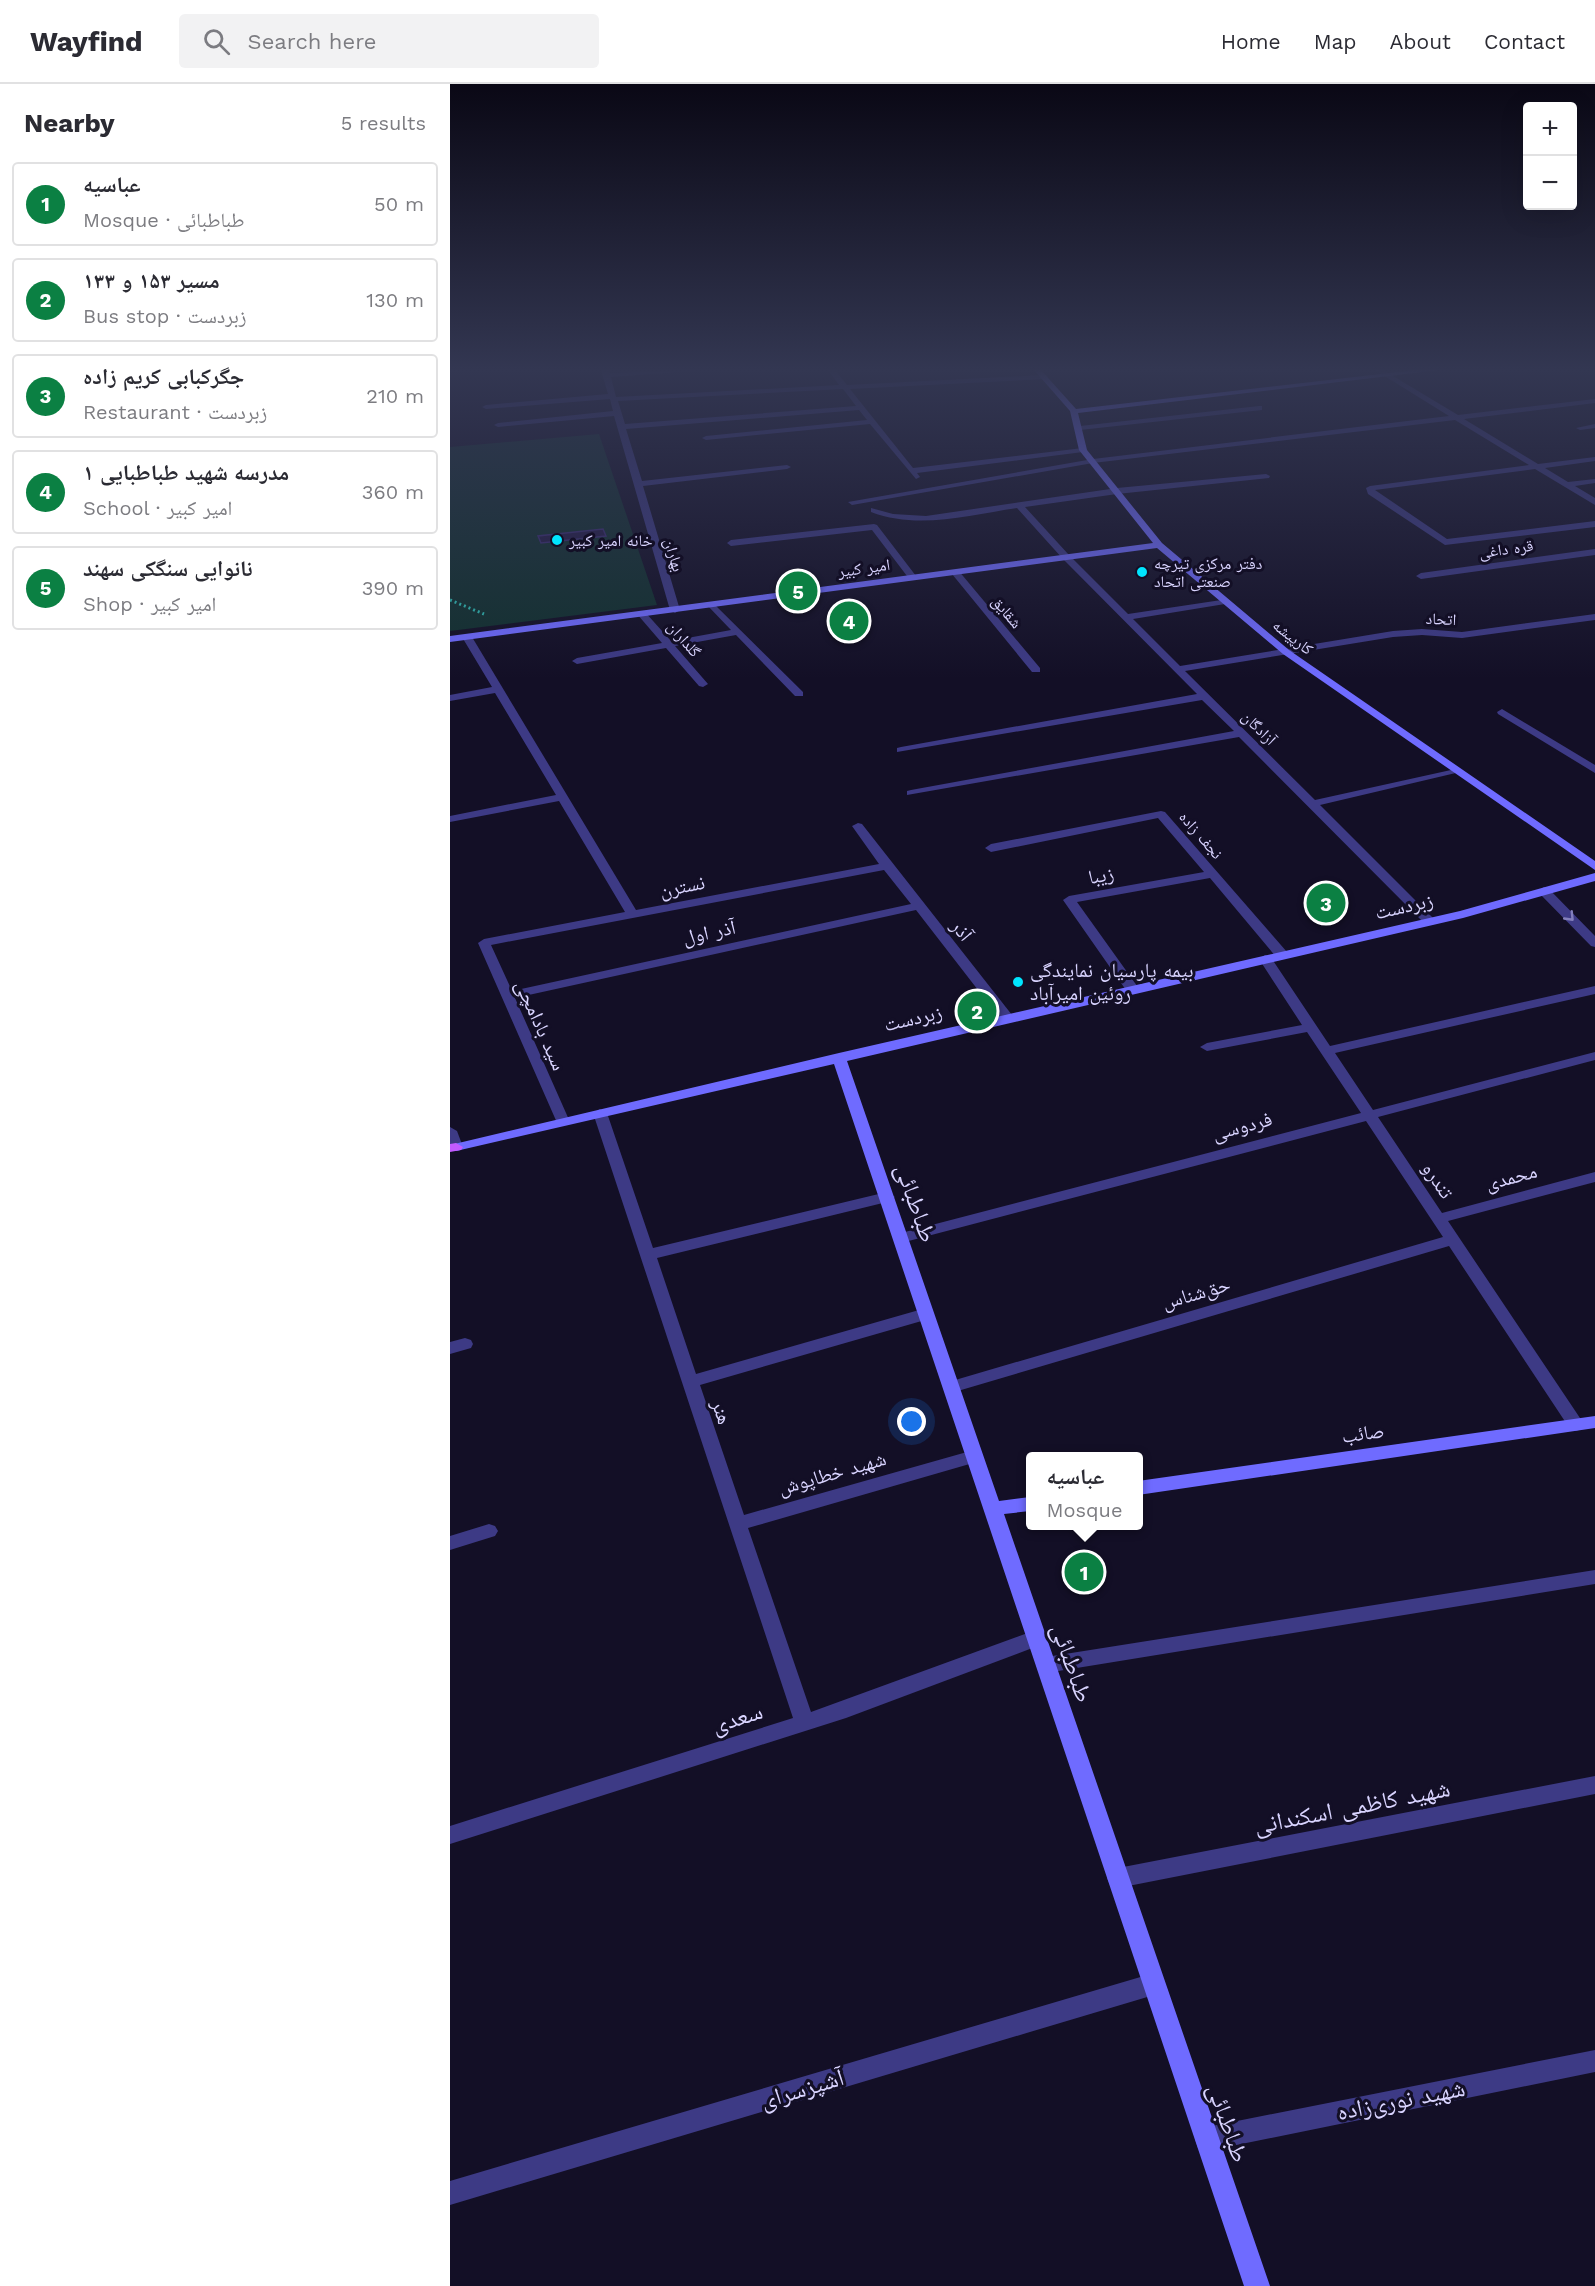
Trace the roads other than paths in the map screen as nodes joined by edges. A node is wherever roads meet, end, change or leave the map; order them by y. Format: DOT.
graph roads {
  1 [pos="635,473"];
  2 [pos="737,473"];
  3 [pos="912,473"];
  4 [pos="1022,473"];
  5 [pos="1102,473"];
  6 [pos="1485,473"];
  7 [pos="1547,473"];
  8 [pos="1266,476"];
  9 [pos="1595,481"];
  10 [pos="638,484"];
  11 [pos="1566,485"];
  12 [pos="925,489"];
  13 [pos="1117,491"];
  14 [pos="852,502"];
  15 [pos="1595,502"];
  16 [pos="1020,506"];
  17 [pos="874,510"];
  18 [pos="1595,524"];
  19 [pos="731,543"];
  20 [pos="1159,545"];
  21 [pos="1595,552"];
  22 [pos="1066,557"];
  23 [pos="955,572"];
  24 [pos="1421,576"];
  25 [pos="913,578"];
  26 [pos="1225,601"];
  27 [pos="712,604"];
  28 [pos="675,610"];
  29 [pos="642,614"];
  30 [pos="1125,617"];
  31 [pos="1595,617"];
  32 [pos="739,632"];
  33 [pos="466,637"];
  34 [pos="450,639"];
  35 [pos="669,645"];
  36 [pos="1286,652"];
  37 [pos="577,661"];
  38 [pos="1178,669"];
  39 [pos="1036,670"];
  40 [pos="703,684"];
  41 [pos="498,689"];
  42 [pos="799,694"];
  43 [pos="1204,696"];
  44 [pos="450,698"];
  45 [pos="1502,712"];
  46 [pos="1241,733"];
  47 [pos="901,750"];
  48 [pos="1456,770"];
  49 [pos="1595,770"];
  50 [pos="911,793"];
  51 [pos="562,797"];
  52 [pos="1312,804"];
  53 [pos="450,819"];
  54 [pos="858,826"];
  55 [pos="991,848"];
  56 [pos="887,866"];
  57 [pos="1595,866"];
  58 [pos="1212,874"];
  59 [pos="1595,877"];
  60 [pos="1544,891"];
  61 [pos="919,906"];
  62 [pos="633,915"];
  63 [pos="1429,921"];
  64 [pos="484,943"];
  65 [pos="1595,943"];
  66 [pos="1282,955"];
  67 [pos="1264,959"];
  68 [pos="1133,990"];
  69 [pos="1595,990"];
  70 [pos="508,996"];
  71 [pos="1007,1018"];
  72 [pos="1310,1027"];
  73 [pos="1207,1047"];
  74 [pos="1326,1051"];
  75 [pos="1595,1056"];
  76 [pos="839,1057"];
  77 [pos="600,1113"];
  78 [pos="1368,1114"];
  79 [pos="563,1122"];
  80 [pos="450,1131"];
  81 [pos="453,1148"];
  82 [pos="1595,1177"];
  83 [pos="886,1197"];
  84 [pos="1438,1219"];
  85 [pos="901,1238"];
  86 [pos="1452,1240"];
  87 [pos="647,1255"];
  88 [pos="926,1314"];
  89 [pos="690,1382"];
  90 [pos="951,1387"];
  91 [pos="1595,1422"];
  92 [pos="1576,1425"];
  93 [pos="974,1456"];
  94 [pos="1143,1487"];
  95 [pos="1026,1505"];
  96 [pos="993,1509"];
  97 [pos="737,1524"];
  98 [pos="489,1531"];
  99 [pos="450,1543"];
  100 [pos="1595,1576"];
  101 [pos="1036,1638"];
  102 [pos="1046,1665"];
  103 [pos="804,1723"];
  104 [pos="1595,1785"];
  105 [pos="450,1835"];
  106 [pos="1118,1878"];
  107 [pos="1154,1984"];
  108 [pos="1595,2061"];
  109 [pos="1207,2139"];
  110 [pos="450,2193"];
  111 [pos="1257,2286"];
  1 -- 10 [label="street, بهاران"];
  2 -- 10 [label="street"];
  3 -- 12 [label="street"];
  4 -- 12 [label="street"];
  5 -- 13 [label="main road, کارپیشه"];
  6 -- 18 [label="street"];
  7 -- 11 [label="street"];
  8 -- 13 [label="street"];
  9 -- 11 [label="street"];
  10 -- 28 [label="street, بهاران"];
  11 -- 15 [label="street"];
  12 -- 14 [label="street"];
  13 -- 16 [label="street"];
  13 -- 20 [label="main road, کارپیشه"];
  16 -- 17 [label="street"];
  16 -- 22 [label="street, آزادگان"];
  19 -- 25 [label="street"];
  20 -- 22 [label="main road, امیر کبیر"];
  20 -- 26 [label="main road, کارپیشه"];
  21 -- 24 [label="street, قره داغی"];
  22 -- 23 [label="main road, امیر کبیر"];
  22 -- 30 [label="street, آزادگان"];
  23 -- 25 [label="main road, امیر کبیر"];
  23 -- 39 [label="street, شقایق"];
  25 -- 27 [label="main road, امیر کبیر"];
  26 -- 30 [label="street"];
  26 -- 36 [label="main road, کارپیشه"];
  27 -- 28 [label="main road, امیر کبیر"];
  27 -- 32 [label="street"];
  28 -- 29 [label="main road, امیر کبیر"];
  29 -- 33 [label="main road, امیر کبیر"];
  29 -- 35 [label="street, گلداران"];
  30 -- 38 [label="street, آزادگان"];
  31 -- 36 [label="street, اتحاد"];
  32 -- 35 [label="street"];
  32 -- 42 [label="street"];
  33 -- 34 [label="main road, امیر کبیر"];
  33 -- 41 [label="street"];
  35 -- 37 [label="street"];
  35 -- 40 [label="street, گلداران"];
  36 -- 38 [label="street, اتحاد"];
  36 -- 48 [label="main road, کارپیشه"];
  38 -- 43 [label="street, آزادگان"];
  41 -- 44 [label="street"];
  41 -- 51 [label="street"];
  43 -- 46 [label="street, آزادگان"];
  43 -- 47 [label="street"];
  45 -- 49 [label="street"];
  46 -- 50 [label="street"];
  46 -- 52 [label="street, آزادگان"];
  48 -- 52 [label="street"];
  48 -- 57 [label="main road, کارپیشه"];
  51 -- 53 [label="street"];
  51 -- 62 [label="street"];
  52 -- 63 [label="street, آزادگان"];
  54 -- 56 [label="street, آذر"];
  55 -- 58 [label="street, نجف زاده"];
  56 -- 61 [label="street, آذر"];
  56 -- 62 [label="street, نسترن"];
  58 -- 66 [label="street, نجف زاده"];
  58 -- 68 [label="street, زیبا"];
  59 -- 60 [label="main road, زبردست"];
  60 -- 63 [label="main road, زبردست"];
  60 -- 65 [label="street, one-way"];
  61 -- 70 [label="street, آذر اول"];
  61 -- 71 [label="street, آذر"];
  62 -- 64 [label="street, نسترن"];
  63 -- 66 [label="main road, زبردست"];
  64 -- 70 [label="street, سید بادامچی"];
  66 -- 67 [label="main road, زبردست"];
  67 -- 68 [label="main road, زبردست"];
  67 -- 72 [label="street, تندرو"];
  68 -- 71 [label="main road, زبردست"];
  69 -- 74 [label="street"];
  70 -- 79 [label="street, سید بادامچی"];
  71 -- 76 [label="main road, زبردست"];
  72 -- 73 [label="street"];
  72 -- 74 [label="street, تندرو"];
  74 -- 78 [label="street, تندرو"];
  75 -- 78 [label="street, فردوسی"];
  76 -- 77 [label="main road, زبردست"];
  76 -- 83 [label="main road, طباطبائی"];
  77 -- 79 [label="main road, زبردست"];
  77 -- 87 [label="street, هنر"];
  78 -- 84 [label="street, تندرو"];
  78 -- 85 [label="street, فردوسی"];
  79 -- 81 [label="main road, زبردست"];
  80 -- 81 [label="street"];
  82 -- 84 [label="street, محمدی"];
  83 -- 85 [label="main road, طباطبائی"];
  83 -- 87 [label="street"];
  84 -- 86 [label="street, تندرو"];
  85 -- 88 [label="main road, طباطبائی"];
  86 -- 90 [label="street, حق‌شناس"];
  86 -- 92 [label="street, تندرو"];
  87 -- 89 [label="street, هنر"];
  88 -- 89 [label="street"];
  88 -- 90 [label="main road, طباطبائی"];
  89 -- 97 [label="street, هنر"];
  90 -- 93 [label="main road, طباطبائی"];
  91 -- 92 [label="main road, صائب"];
  92 -- 94 [label="main road, صائب"];
  93 -- 96 [label="main road, طباطبائی"];
  93 -- 97 [label="street, شهید خطاپوش"];
  95 -- 96 [label="main road"];
  96 -- 101 [label="main road, طباطبائی"];
  97 -- 103 [label="street, هنر"];
  98 -- 99 [label="street"];
  100 -- 102 [label="street"];
  101 -- 102 [label="main road, طباطبائی"];
  101 -- 103 [label="street, سعدی"];
  102 -- 106 [label="main road, طباطبائی"];
  103 -- 105 [label="street, سعدی"];
  104 -- 106 [label="street, شهید کاظمی اسکندانی"];
  106 -- 107 [label="main road, طباطبائی"];
  107 -- 109 [label="main road, طباطبائی"];
  107 -- 110 [label="street, آشپزسرای"];
  108 -- 109 [label="street, شهید نوری‌زاده"];
  109 -- 111 [label="main road, طباطبائی"];
}
